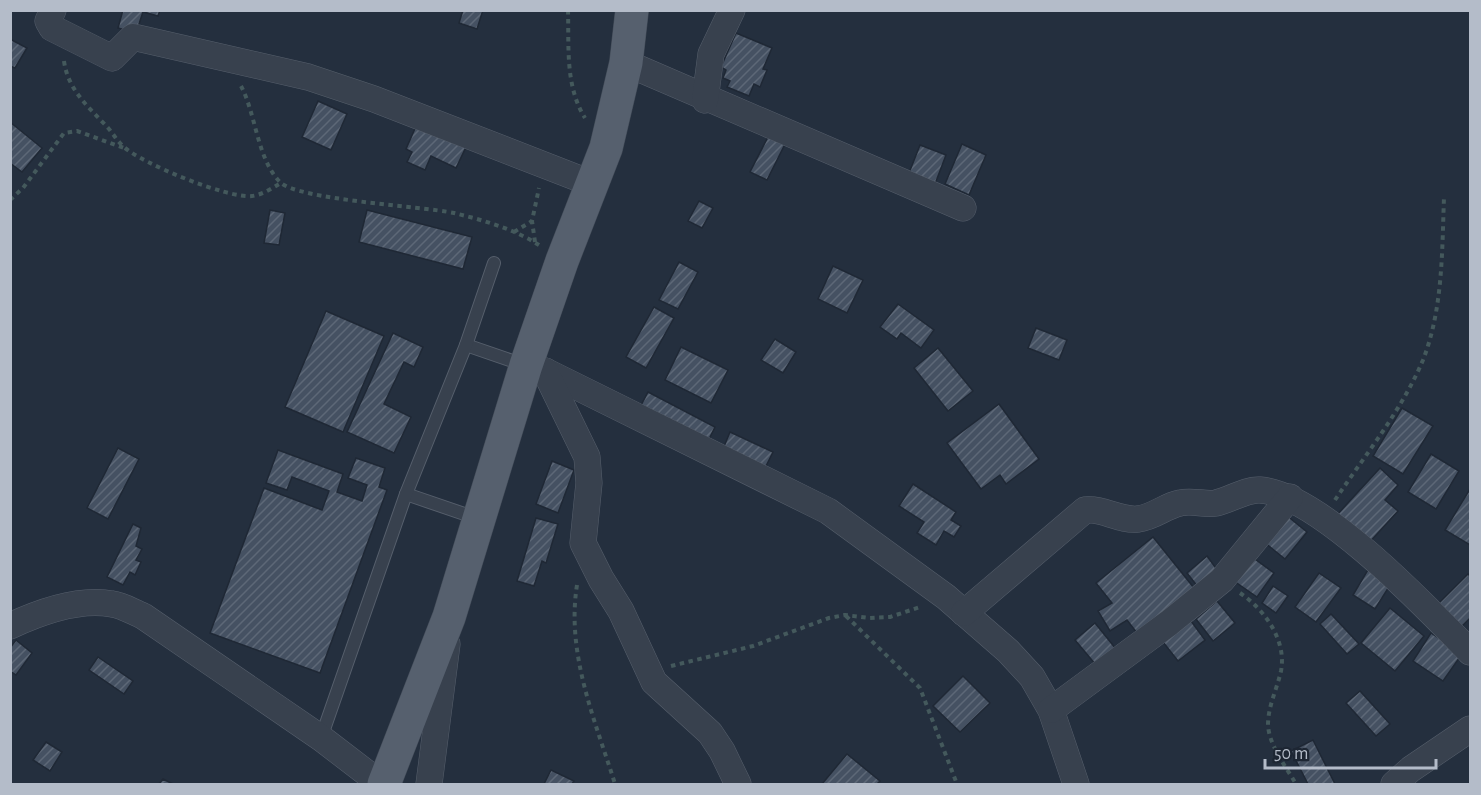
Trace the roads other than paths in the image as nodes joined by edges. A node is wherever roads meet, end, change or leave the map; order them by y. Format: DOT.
graph roads {
  1 [pos="632,10"];
  2 [pos="732,10"];
  3 [pos="58,22"];
  4 [pos="626,63"];
  5 [pos="705,99"];
  6 [pos="593,184"];
  7 [pos="963,208"];
  8 [pos="494,263"];
  9 [pos="466,345"];
  10 [pos="536,368"];
  11 [pos="406,494"];
  12 [pos="1290,497"];
  13 [pos="479,519"];
  14 [pos="955,605"];
  15 [pos="449,617"];
  16 [pos="10,626"];
  17 [pos="1470,652"];
  18 [pos="1051,710"];
  19 [pos="1470,729"];
  20 [pos="321,738"];
  21 [pos="436,782"];
  22 [pos="382,784"];
  23 [pos="738,784"];
  24 [pos="1076,784"];
  25 [pos="1394,784"];
  1 -- 4 [label="main road"];
  2 -- 5 [label="street"];
  3 -- 6 [label="street"];
  4 -- 5 [label="street"];
  4 -- 6 [label="main road"];
  5 -- 7 [label="street"];
  6 -- 10 [label="main road"];
  8 -- 9 [label="lane"];
  9 -- 10 [label="lane"];
  9 -- 11 [label="lane"];
  10 -- 13 [label="main road"];
  10 -- 14 [label="street"];
  10 -- 23 [label="street"];
  11 -- 13 [label="lane"];
  11 -- 20 [label="lane"];
  12 -- 14 [label="street"];
  12 -- 17 [label="street"];
  12 -- 18 [label="street"];
  13 -- 15 [label="main road"];
  14 -- 18 [label="street"];
  15 -- 21 [label="street"];
  15 -- 22 [label="main road"];
  16 -- 20 [label="street"];
  18 -- 24 [label="street"];
  19 -- 25 [label="street"];
  20 -- 22 [label="street"];
}
